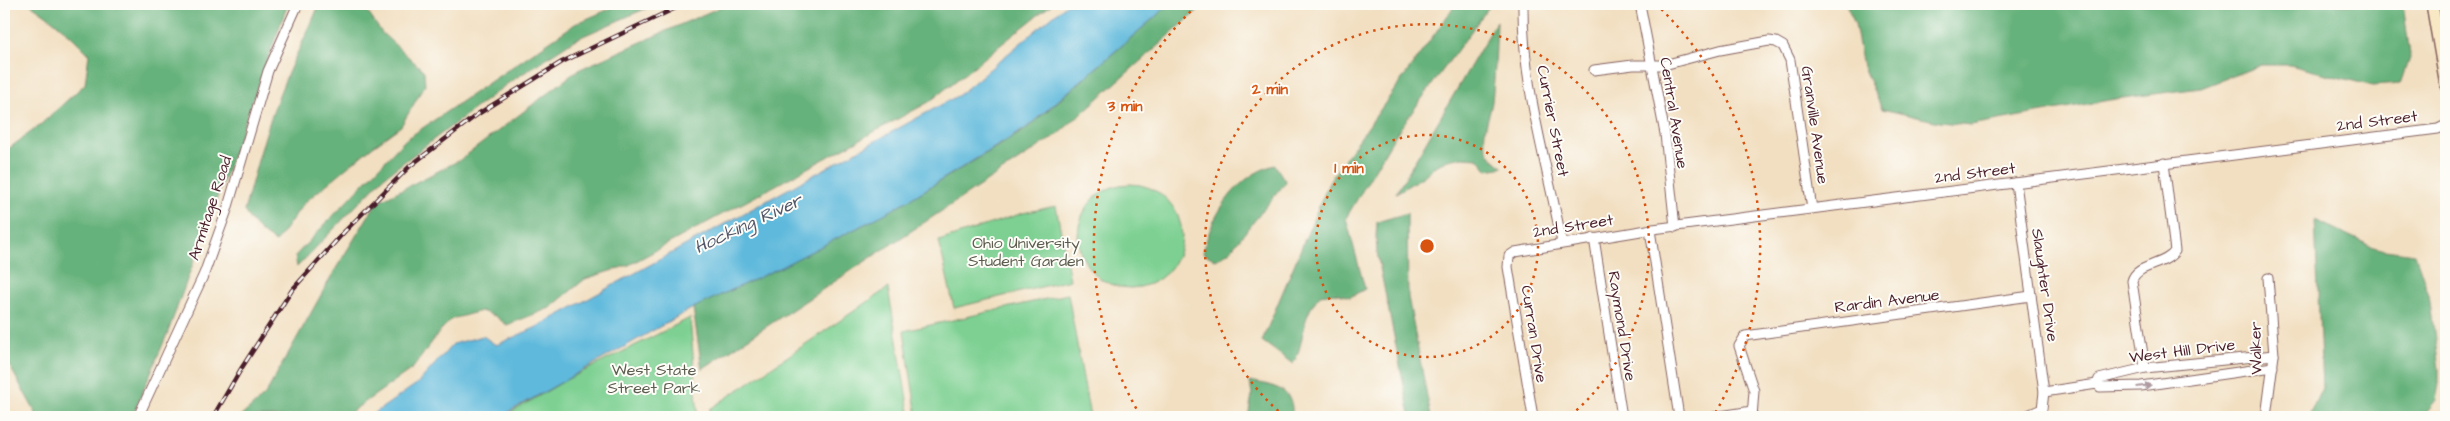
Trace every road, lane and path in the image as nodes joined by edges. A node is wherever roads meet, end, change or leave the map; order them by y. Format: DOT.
graph roads {
  1 [pos="298,4"];
  2 [pos="1523,4"];
  3 [pos="1640,4"];
  4 [pos="2432,4"];
  5 [pos="1652,65"];
  6 [pos="1594,70"];
  7 [pos="2446,85"];
  8 [pos="2446,125"];
  9 [pos="2164,163"];
  10 [pos="2016,182"];
  11 [pos="1812,210"];
  12 [pos="1675,226"];
  13 [pos="1650,230"];
  14 [pos="1594,238"];
  15 [pos="1562,243"];
  16 [pos="1509,256"];
  17 [pos="2268,278"];
  18 [pos="2031,296"];
  19 [pos="2274,355"];
  20 [pos="2273,367"];
  21 [pos="2145,368"];
  22 [pos="2097,384"];
  23 [pos="2044,392"];
  24 [pos="1752,414"];
  25 [pos="138,417"];
  26 [pos="1533,417"];
  27 [pos="1622,417"];
  28 [pos="1679,417"];
  29 [pos="1714,417"];
  30 [pos="2023,417"];
  31 [pos="2266,417"];
  1 -- 25 [label="street, Armitage Road"];
  2 -- 15 [label="street, Currier Street"];
  3 -- 5 [label="street, Central Avenue"];
  4 -- 7 [label="main road"];
  5 -- 6 [label="street"];
  5 -- 11 [label="street, Granville Avenue"];
  5 -- 12 [label="street, Central Avenue"];
  8 -- 9 [label="street, 2nd Street"];
  9 -- 10 [label="street, 2nd Street"];
  9 -- 21 [label="street"];
  10 -- 11 [label="street, 2nd Street"];
  10 -- 18 [label="street, Slaughter Drive"];
  11 -- 12 [label="street, 2nd Street"];
  12 -- 13 [label="street, 2nd Street"];
  13 -- 14 [label="street, 2nd Street"];
  13 -- 28 [label="street"];
  14 -- 15 [label="street, 2nd Street"];
  14 -- 27 [label="street, Raymond Drive"];
  15 -- 16 [label="street, 2nd Street"];
  16 -- 26 [label="street, Curran Drive"];
  17 -- 19 [label="street, Walker"];
  18 -- 23 [label="street, Slaughter Drive"];
  18 -- 24 [label="street, Rardin Avenue"];
  19 -- 20 [label="street, Walker"];
  19 -- 21 [label="street, West Hill Drive"];
  22 -- 20 [label="street, West Hill Drive, one-way"];
  20 -- 31 [label="street, Walker"];
  21 -- 22 [label="street, West Hill Drive"];
  22 -- 23 [label="street, West Hill Drive"];
  23 -- 30 [label="street"];
  24 -- 29 [label="street"];
}
